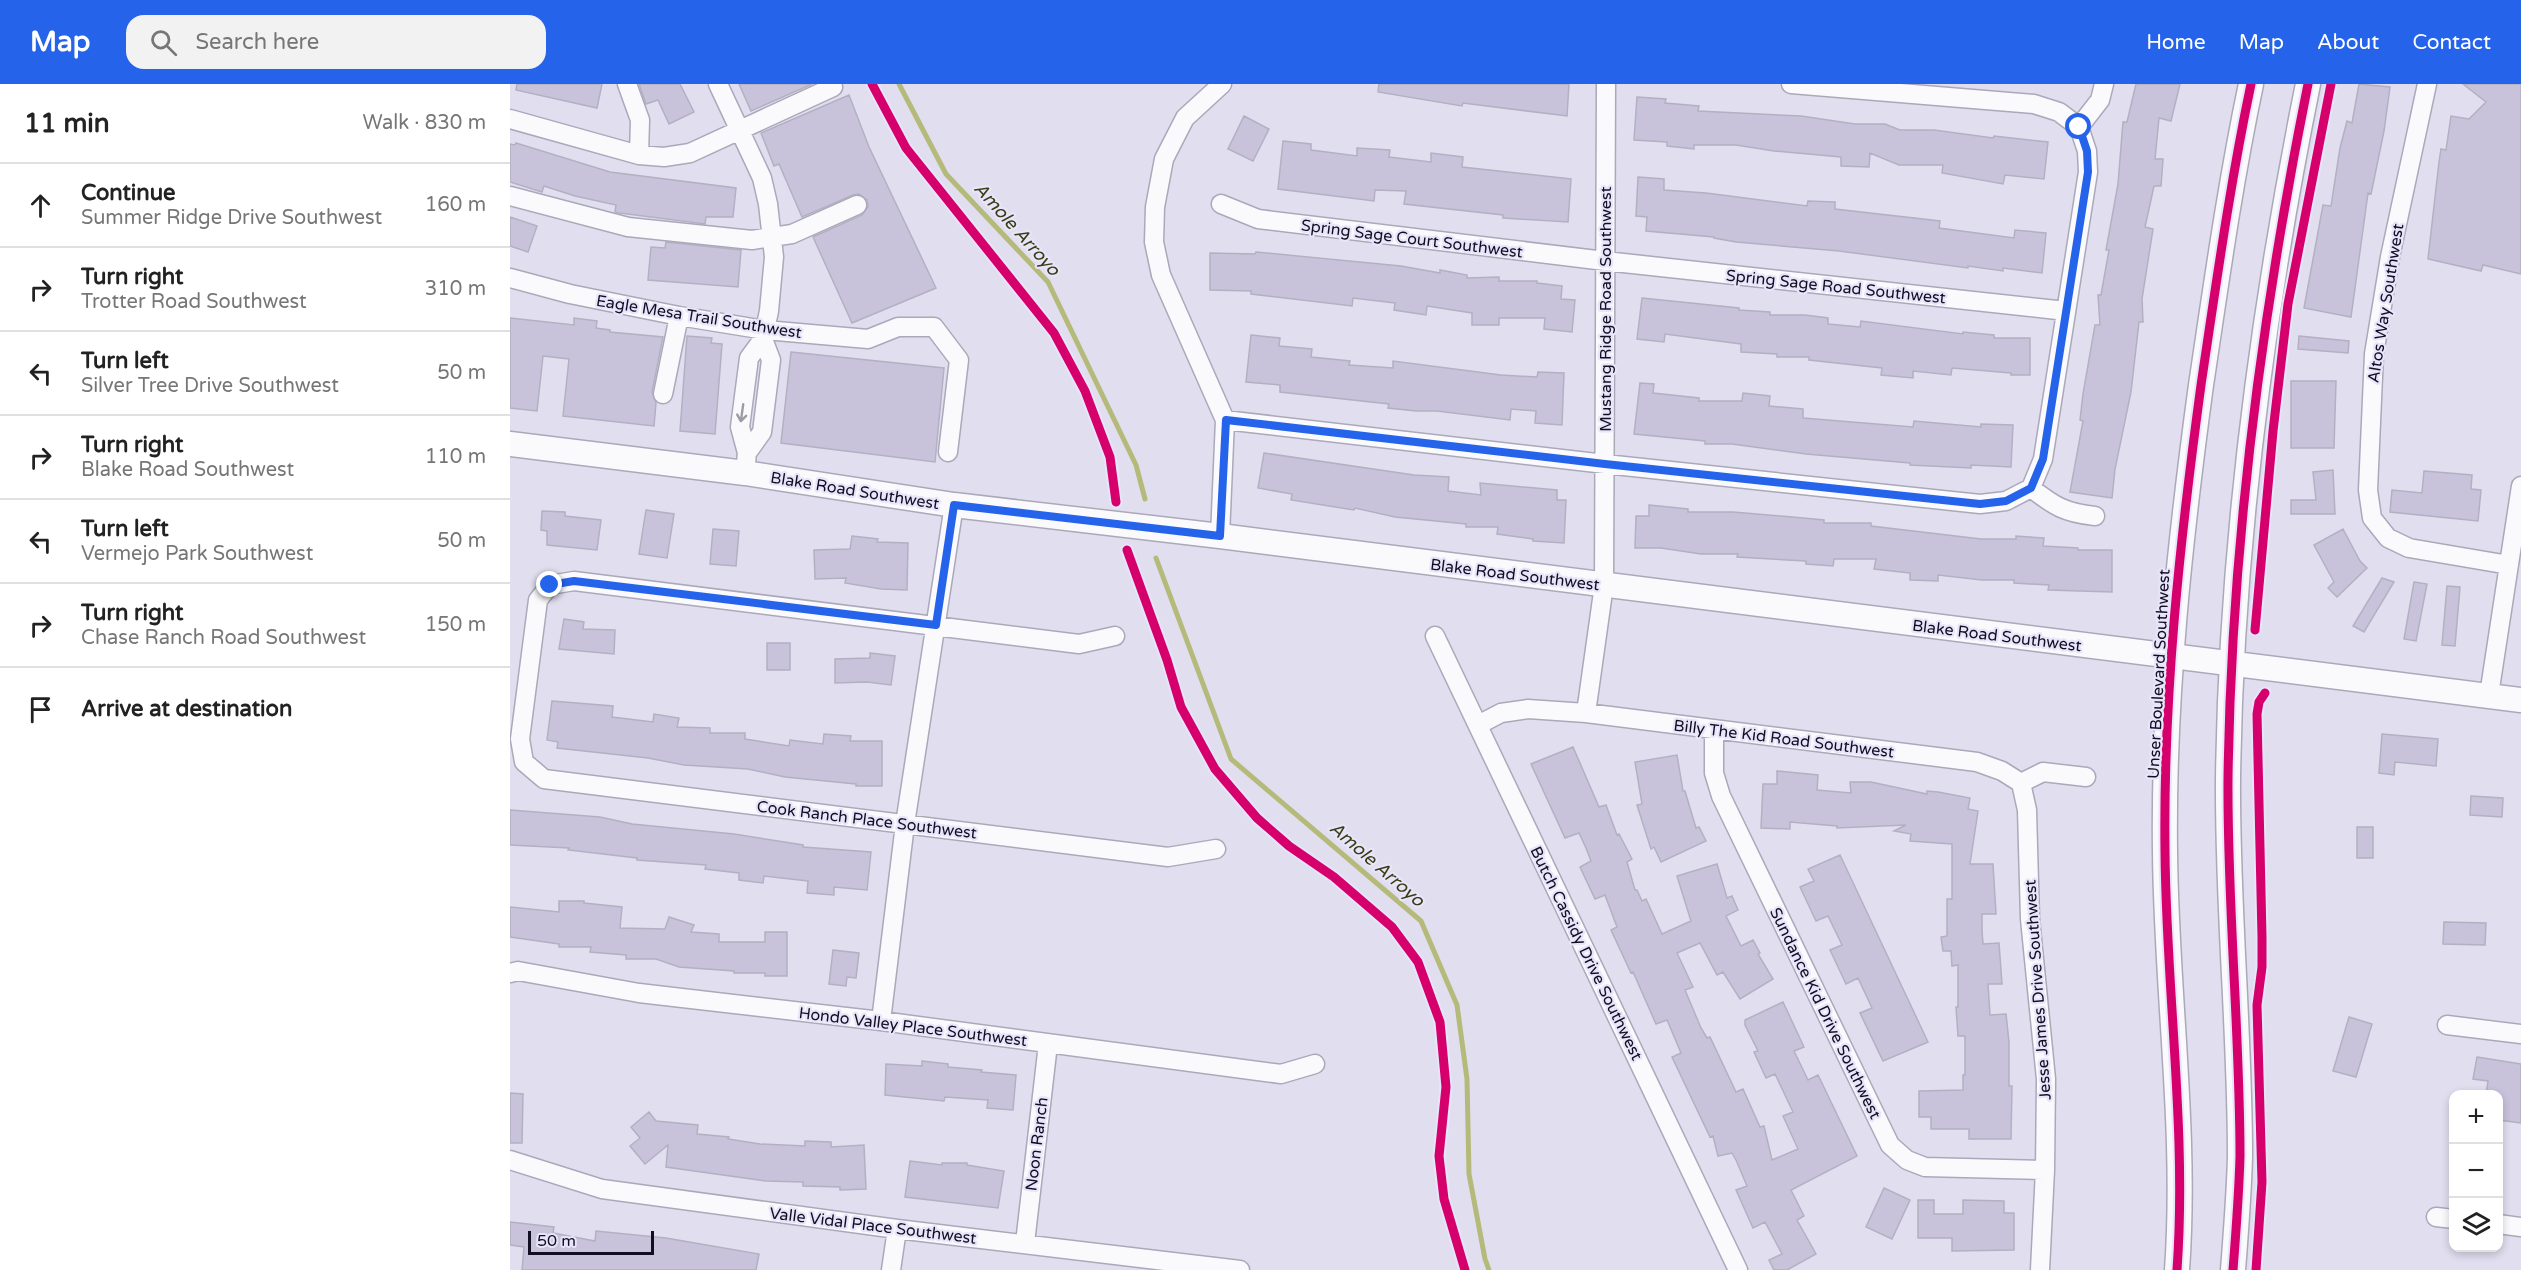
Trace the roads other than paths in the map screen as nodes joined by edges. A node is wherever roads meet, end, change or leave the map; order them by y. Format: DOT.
graph roads {
  1 [pos="627,84"];
  2 [pos="718,84"];
  3 [pos="1222,84"];
  4 [pos="1606,84"];
  5 [pos="1791,84"];
  6 [pos="2104,84"];
  7 [pos="2251,84"];
  8 [pos="2308,84"];
  9 [pos="2427,84"];
  10 [pos="833,87"];
  11 [pos="510,119"];
  12 [pos="2079,127"];
  13 [pos="740,131"];
  14 [pos="639,154"];
  15 [pos="510,196"];
  16 [pos="1221,204"];
  17 [pos="857,205"];
  18 [pos="773,237"];
  19 [pos="1605,261"];
  20 [pos="510,278"];
  21 [pos="2066,311"];
  22 [pos="679,316"];
  23 [pos="764,334"];
  24 [pos="745,389"];
  25 [pos="767,392"];
  26 [pos="663,394"];
  27 [pos="1226,420"];
  28 [pos="510,444"];
  29 [pos="948,452"];
  30 [pos="746,463"];
  31 [pos="1605,464"];
  32 [pos="2521,486"];
  33 [pos="2031,488"];
  34 [pos="954,505"];
  35 [pos="2095,516"];
  36 [pos="1220,536"];
  37 [pos="2509,565"];
  38 [pos="1604,585"];
  39 [pos="936,625"];
  40 [pos="1116,636"];
  41 [pos="1435,636"];
  42 [pos="2170,657"];
  43 [pos="2231,665"];
  44 [pos="2489,695"];
  45 [pos="2521,700"];
  46 [pos="1586,713"];
  47 [pos="1478,725"];
  48 [pos="1714,729"];
  49 [pos="2086,777"];
  50 [pos="2021,783"];
  51 [pos="905,824"];
  52 [pos="1216,849"];
  53 [pos="510,973"];
  54 [pos="881,1021"];
  55 [pos="2447,1025"];
  56 [pos="2521,1034"];
  57 [pos="1048,1044"];
  58 [pos="1315,1064"];
  59 [pos="510,1160"];
  60 [pos="2045,1170"];
  61 [pos="2503,1225"];
  62 [pos="2521,1227"];
  63 [pos="897,1229"];
  64 [pos="1025,1243"];
  65 [pos="891,1270"];
  66 [pos="1240,1270"];
  67 [pos="1738,1270"];
  68 [pos="2040,1270"];
  69 [pos="2177,1270"];
  70 [pos="2233,1270"];
  1 -- 14 [label="street"];
  2 -- 13 [label="street"];
  3 -- 27 [label="street"];
  4 -- 19 [label="street, Mustang Ridge Road Southwest"];
  5 -- 12 [label="street"];
  6 -- 12 [label="street"];
  7 -- 42 [label="main road, Unser Boulevard Southwest"];
  8 -- 43 [label="main road"];
  9 -- 37 [label="street, Altos Way Southwest"];
  10 -- 13 [label="street"];
  11 -- 14 [label="street"];
  12 -- 21 [label="street"];
  13 -- 14 [label="street"];
  13 -- 18 [label="street"];
  15 -- 18 [label="street"];
  16 -- 19 [label="street, Spring Sage Court Southwest"];
  17 -- 18 [label="street"];
  18 -- 23 [label="street"];
  19 -- 21 [label="street, Spring Sage Road Southwest"];
  19 -- 31 [label="street, Mustang Ridge Road Southwest"];
  20 -- 22 [label="street, Eagle Mesa Trail Southwest"];
  21 -- 33 [label="street"];
  22 -- 23 [label="street, Eagle Mesa Trail Southwest"];
  22 -- 26 [label="street"];
  23 -- 24 [label="street"];
  23 -- 25 [label="street"];
  23 -- 29 [label="street, Eagle Mesa Trail Southwest"];
  24 -- 25 [label="street"];
  24 -- 30 [label="street, one-way"];
  25 -- 30 [label="street"];
  27 -- 31 [label="street"];
  27 -- 36 [label="street"];
  28 -- 30 [label="main road, Blake Road Southwest"];
  30 -- 34 [label="main road, Blake Road Southwest"];
  31 -- 33 [label="street"];
  31 -- 38 [label="street, Mustang Ridge Road Southwest"];
  32 -- 37 [label="street"];
  33 -- 35 [label="street"];
  34 -- 36 [label="main road, Blake Road Southwest"];
  34 -- 39 [label="street"];
  36 -- 38 [label="main road, Blake Road Southwest"];
  37 -- 44 [label="street"];
  38 -- 42 [label="main road, Blake Road Southwest"];
  38 -- 46 [label="street, Mustang Ridge Road Southwest"];
  39 -- 40 [label="street"];
  39 -- 51 [label="street"];
  39 -- 51 [label="street, Cook Ranch Place Southwest"];
  41 -- 47 [label="street, Butch Cassidy Drive Southwest"];
  42 -- 43 [label="main road, Blake Road Southwest"];
  42 -- 69 [label="main road, Unser Boulevard Southwest"];
  43 -- 44 [label="main road, Blake Road Southwest"];
  43 -- 70 [label="main road"];
  44 -- 45 [label="main road, Blake Road Southwest"];
  46 -- 47 [label="street, Billy The Kid Road Southwest"];
  46 -- 48 [label="street, Billy The Kid Road Southwest"];
  47 -- 67 [label="street, Butch Cassidy Drive Southwest"];
  48 -- 50 [label="street, Billy The Kid Road Southwest"];
  48 -- 60 [label="street, Sundance Kid Drive Southwest"];
  49 -- 50 [label="street"];
  50 -- 60 [label="street, Jesse James Drive Southwest"];
  51 -- 52 [label="street, Cook Ranch Place Southwest"];
  51 -- 54 [label="street"];
  53 -- 54 [label="street, Hondo Valley Place Southwest"];
  54 -- 57 [label="street, Hondo Valley Place Southwest"];
  55 -- 56 [label="street"];
  57 -- 58 [label="street, Hondo Valley Place Southwest"];
  57 -- 64 [label="street, Noon Ranch"];
  59 -- 63 [label="street, Valle Vidal Place Southwest"];
  60 -- 68 [label="street, Jesse James Drive Southwest"];
  61 -- 62 [label="street"];
  63 -- 64 [label="street, Valle Vidal Place Southwest"];
  63 -- 65 [label="street"];
  64 -- 66 [label="street, Valle Vidal Place Southwest"];
}
